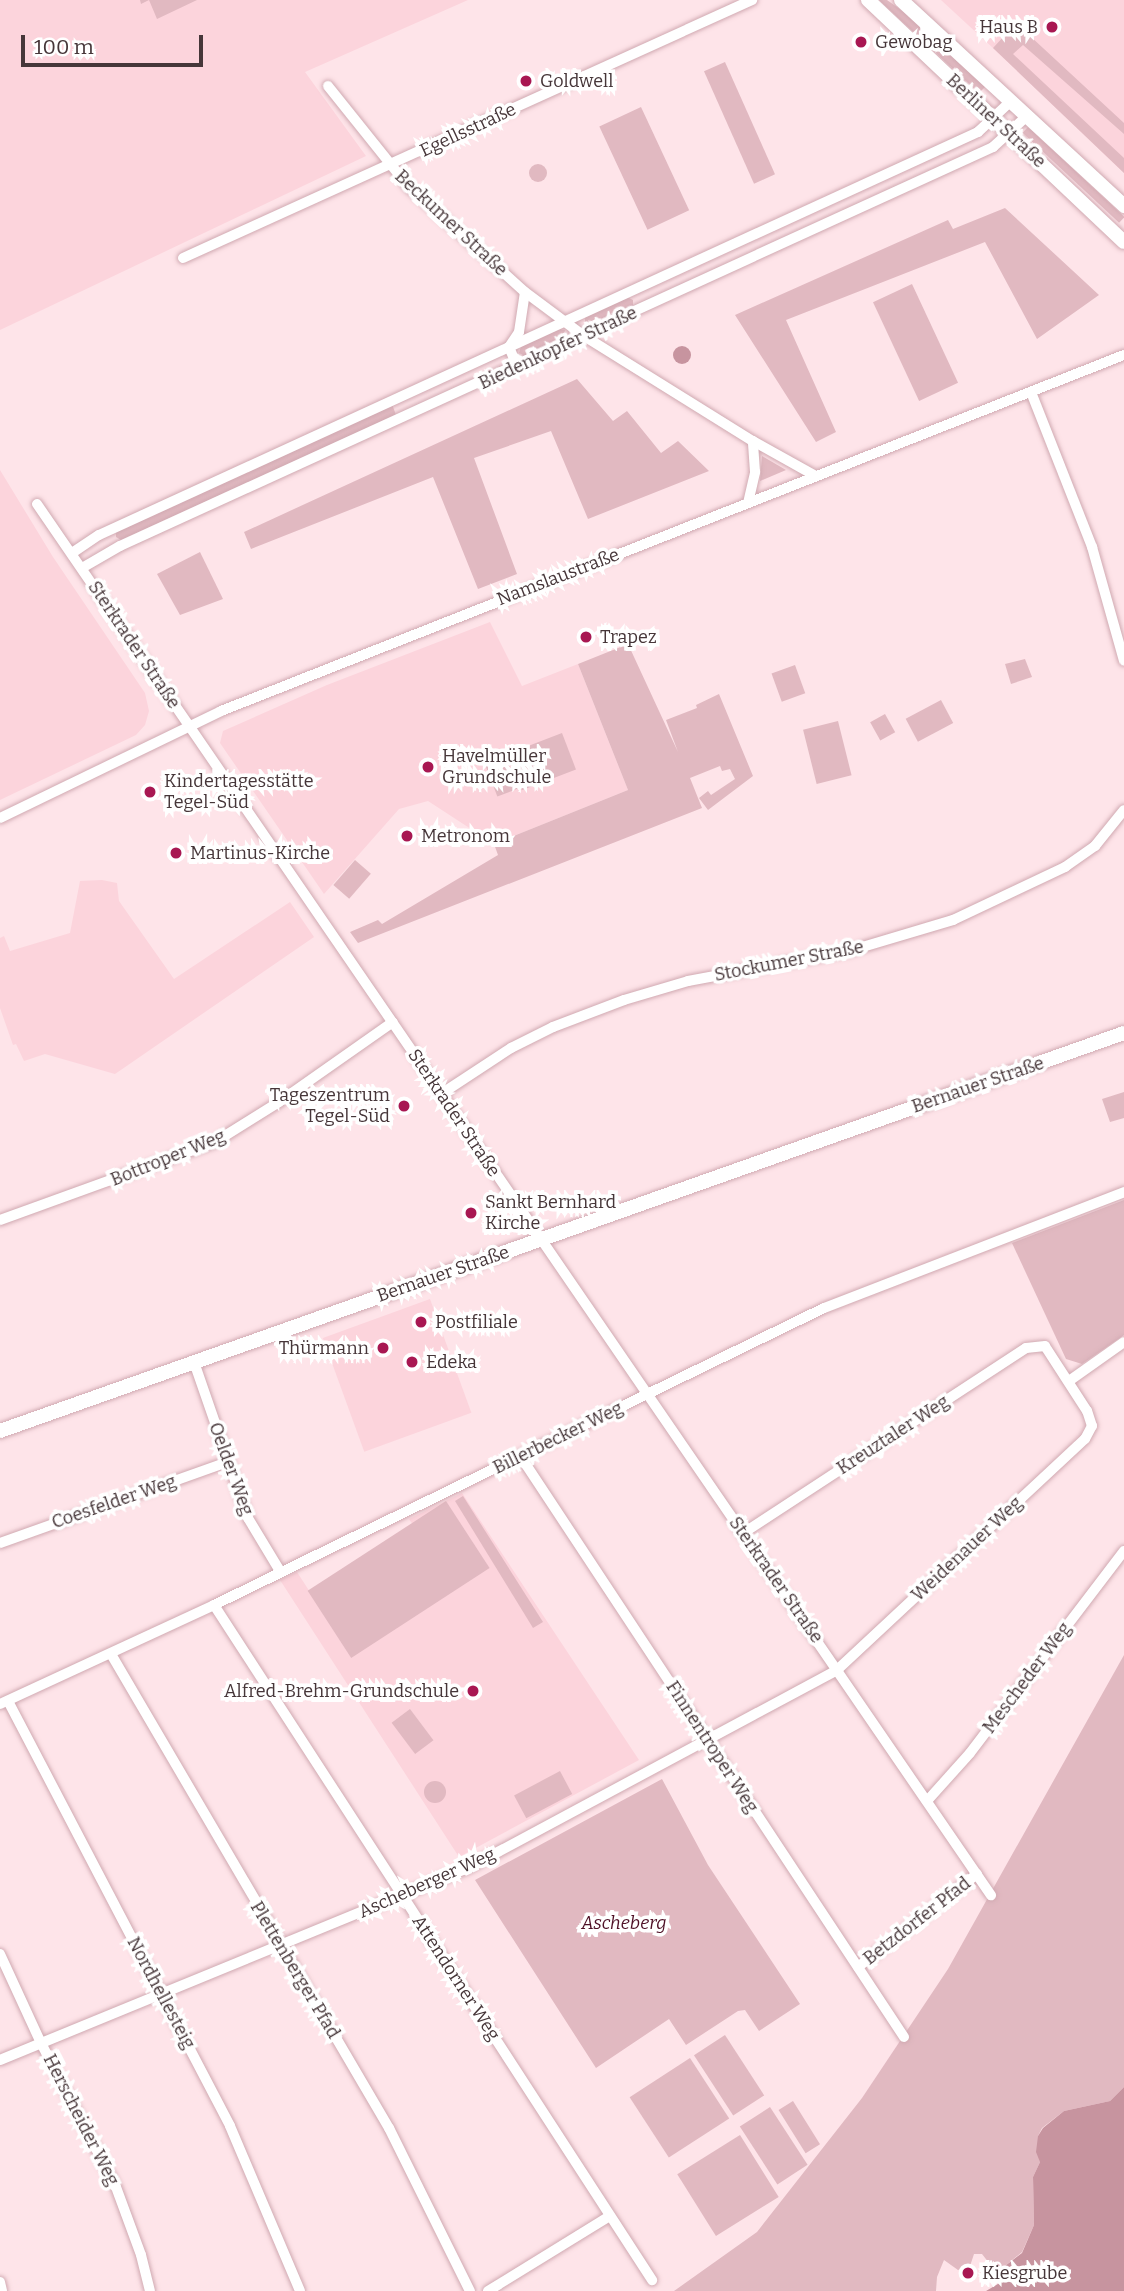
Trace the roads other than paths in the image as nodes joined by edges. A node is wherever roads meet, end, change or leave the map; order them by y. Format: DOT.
graph roads {
  1 [pos="752,0"];
  2 [pos="868,0"];
  3 [pos="901,0"];
  4 [pos="328,86"];
  5 [pos="1011,101"];
  6 [pos="1027,116"];
  7 [pos="994,118"];
  8 [pos="1008,133"];
  9 [pos="389,165"];
  10 [pos="1124,206"];
  11 [pos="1124,242"];
  12 [pos="183,258"];
  13 [pos="525,292"];
  14 [pos="566,321"];
  15 [pos="584,336"];
  16 [pos="509,347"];
  17 [pos="1124,355"];
  18 [pos="517,366"];
  19 [pos="1031,392"];
  20 [pos="753,441"];
  21 [pos="816,475"];
  22 [pos="748,503"];
  23 [pos="37,504"];
  24 [pos="72,553"];
  25 [pos="82,568"];
  26 [pos="1124,661"];
  27 [pos="191,727"];
  28 [pos="1124,810"];
  29 [pos="0,818"];
  30 [pos="393,1022"];
  31 [pos="1124,1033"];
  32 [pos="440,1094"];
  33 [pos="1124,1192"];
  34 [pos="0,1220"];
  35 [pos="541,1240"];
  36 [pos="1124,1342"];
  37 [pos="194,1362"];
  38 [pos="1069,1381"];
  39 [pos="648,1395"];
  40 [pos="0,1431"];
  41 [pos="521,1457"];
  42 [pos="228,1462"];
  43 [pos="743,1533"];
  44 [pos="0,1543"];
  45 [pos="1124,1552"];
  46 [pos="280,1571"];
  47 [pos="214,1605"];
  48 [pos="111,1654"];
  49 [pos="837,1670"];
  50 [pos="4,1703"];
  51 [pos="706,1739"];
  52 [pos="927,1801"];
  53 [pos="977,1874"];
  54 [pos="402,1895"];
  55 [pos="991,1895"];
  56 [pos="281,1947"];
  57 [pos="0,1954"];
  58 [pos="858,1967"];
  59 [pos="162,1993"];
  60 [pos="904,2037"];
  61 [pos="41,2043"];
  62 [pos="0,2060"];
  63 [pos="610,2216"];
  64 [pos="652,2280"];
  65 [pos="0,2282"];
  66 [pos="2,2291"];
  67 [pos="150,2291"];
  68 [pos="300,2291"];
  69 [pos="470,2291"];
  70 [pos="488,2291"];
  1 -- 9 [label="street, Egellsstraße"];
  2 -- 7 [label="main road, Berliner Straße"];
  3 -- 5 [label="main road, Berliner Straße"];
  4 -- 9 [label="street, Beckumer Straße"];
  5 -- 6 [label="main road, Berliner Straße"];
  5 -- 7 [label="street, Biedenkopfer Straße"];
  6 -- 8 [label="street, Biedenkopfer Straße"];
  6 -- 10 [label="main road, Berliner Straße"];
  7 -- 8 [label="main road, Berliner Straße"];
  7 -- 14 [label="street, Biedenkopfer Straße"];
  8 -- 11 [label="main road, Berliner Straße"];
  8 -- 15 [label="street, Biedenkopfer Straße"];
  9 -- 12 [label="street, Egellsstraße"];
  9 -- 13 [label="street, Beckumer Straße"];
  13 -- 14 [label="street, Beckumer Straße"];
  13 -- 16 [label="street"];
  14 -- 15 [label="street, Beckumer Straße"];
  14 -- 16 [label="street, Biedenkopfer Straße"];
  15 -- 18 [label="street, Biedenkopfer Straße"];
  15 -- 20 [label="street, Beckumer Straße"];
  16 -- 18 [label="street"];
  16 -- 24 [label="street, Biedenkopfer Straße"];
  17 -- 19 [label="street, Namslaustraße"];
  18 -- 25 [label="street, Biedenkopfer Straße"];
  19 -- 21 [label="street, Namslaustraße"];
  19 -- 26 [label="street"];
  20 -- 21 [label="street, Beckumer Straße"];
  20 -- 22 [label="street"];
  21 -- 22 [label="street, Namslaustraße"];
  22 -- 27 [label="street, Namslaustraße"];
  23 -- 24 [label="street, Sterkrader Straße"];
  24 -- 25 [label="street, Sterkrader Straße"];
  25 -- 27 [label="street, Sterkrader Straße"];
  27 -- 29 [label="street, Namslaustraße"];
  27 -- 30 [label="street, Sterkrader Straße"];
  28 -- 32 [label="street, Stockumer Straße"];
  30 -- 32 [label="street, Sterkrader Straße"];
  30 -- 34 [label="street, Bottroper Weg"];
  31 -- 35 [label="main road, Bernauer Straße"];
  32 -- 35 [label="street, Sterkrader Straße"];
  33 -- 39 [label="street, Billerbecker Weg"];
  35 -- 37 [label="main road, Bernauer Straße"];
  35 -- 39 [label="street, Sterkrader Straße"];
  36 -- 38 [label="street"];
  37 -- 40 [label="main road, Bernauer Straße"];
  37 -- 42 [label="street, Oelder Weg"];
  38 -- 43 [label="street, Kreuztaler Weg"];
  38 -- 49 [label="street, Weidenauer Weg"];
  39 -- 41 [label="street, Billerbecker Weg"];
  39 -- 43 [label="street, Sterkrader Straße"];
  41 -- 46 [label="street, Billerbecker Weg"];
  41 -- 51 [label="street, Finnentroper Weg"];
  42 -- 44 [label="street, Coesfelder Weg"];
  42 -- 46 [label="street, Oelder Weg"];
  43 -- 49 [label="street, Sterkrader Straße"];
  45 -- 52 [label="street, Mescheder Weg"];
  46 -- 47 [label="street, Billerbecker Weg"];
  47 -- 48 [label="street, Billerbecker Weg"];
  47 -- 54 [label="street, Attendorner Weg"];
  48 -- 50 [label="street, Billerbecker Weg"];
  48 -- 56 [label="street, Plettenberger Pfad"];
  49 -- 51 [label="street, Ascheberger Weg"];
  49 -- 52 [label="street, Sterkrader Straße"];
  50 -- 59 [label="street, Nordhellesteig"];
  51 -- 54 [label="street, Ascheberger Weg"];
  51 -- 58 [label="street, Finnentroper Weg"];
  52 -- 53 [label="street, Sterkrader Straße"];
  53 -- 55 [label="street, Sterkrader Straße"];
  53 -- 58 [label="street, Betzdorfer Pfad"];
  54 -- 56 [label="street, Ascheberger Weg"];
  54 -- 63 [label="street, Attendorner Weg"];
  56 -- 59 [label="street, Ascheberger Weg"];
  56 -- 69 [label="street, Plettenberger Pfad"];
  57 -- 61 [label="street, Herscheider Weg"];
  58 -- 60 [label="street, Finnentroper Weg"];
  59 -- 61 [label="street, Ascheberger Weg"];
  59 -- 68 [label="street, Nordhellesteig"];
  61 -- 62 [label="street, Ascheberger Weg"];
  61 -- 67 [label="street, Herscheider Weg"];
  63 -- 64 [label="street, Attendorner Weg"];
  63 -- 70 [label="street"];
  65 -- 66 [label="street"];
}
